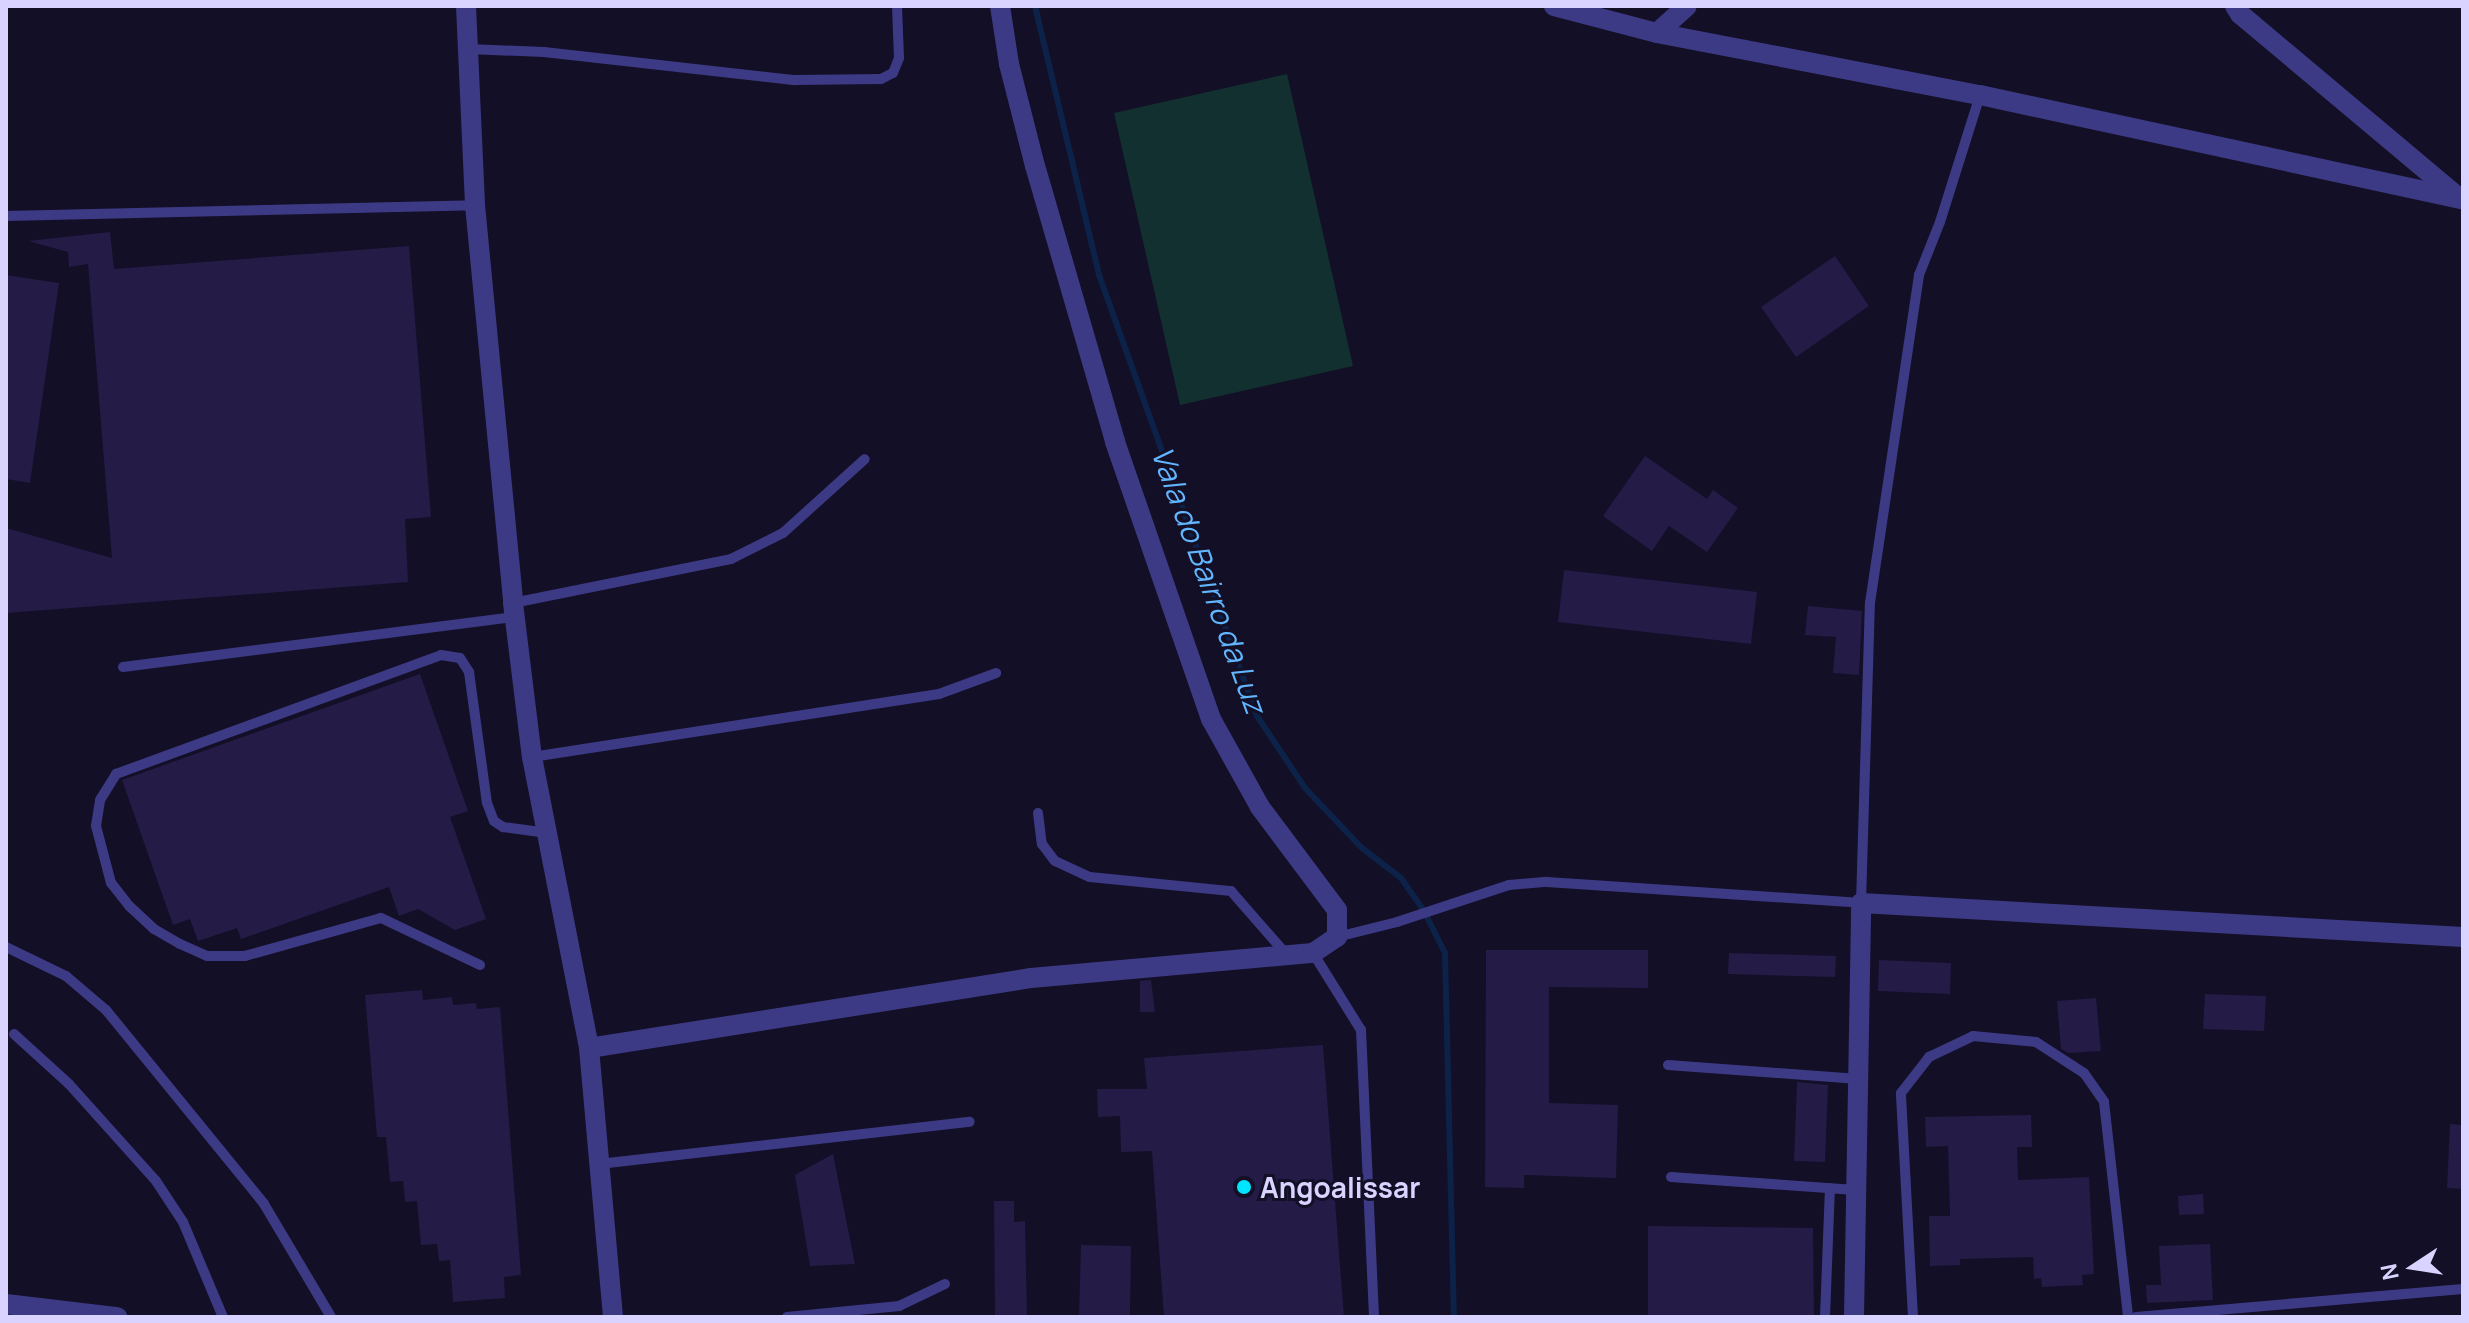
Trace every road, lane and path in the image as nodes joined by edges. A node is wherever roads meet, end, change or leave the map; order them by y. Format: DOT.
graph roads {
  1 [pos="466,6"];
  2 [pos="897,6"];
  3 [pos="1000,6"];
  4 [pos="1554,6"];
  5 [pos="1687,6"];
  6 [pos="2235,6"];
  7 [pos="1588,10"];
  8 [pos="1657,33"];
  9 [pos="468,49"];
  10 [pos="1980,95"];
  11 [pos="2461,199"];
  12 [pos="475,205"];
  13 [pos="6,216"];
  14 [pos="865,459"];
  15 [pos="514,610"];
  16 [pos="123,667"];
  17 [pos="996,673"];
  18 [pos="532,757"];
  19 [pos="1038,813"];
  20 [pos="548,833"];
  21 [pos="1861,903"];
  22 [pos="1337,937"];
  23 [pos="2463,937"];
  24 [pos="6,947"];
  25 [pos="1313,953"];
  26 [pos="1286,954"];
  27 [pos="480,965"];
  28 [pos="14,1034"];
  29 [pos="589,1048"];
  30 [pos="1668,1065"];
  31 [pos="1858,1079"];
  32 [pos="970,1122"];
  33 [pos="599,1164"];
  34 [pos="1671,1177"];
  35 [pos="1830,1188"];
  36 [pos="1856,1190"];
  37 [pos="945,1284"];
  38 [pos="2463,1289"];
  39 [pos="6,1304"];
  40 [pos="117,1317"];
  41 [pos="223,1317"];
  42 [pos="331,1317"];
  43 [pos="613,1317"];
  44 [pos="787,1317"];
  45 [pos="1374,1317"];
  46 [pos="1825,1317"];
  47 [pos="1854,1317"];
  48 [pos="1913,1317"];
  49 [pos="2128,1317"];
  50 [pos="2136,1317"];
  1 -- 9 [label="street"];
  2 -- 9 [label="lane"];
  3 -- 22 [label="street"];
  4 -- 7 [label="street"];
  5 -- 8 [label="street"];
  6 -- 11 [label="street"];
  7 -- 8 [label="street"];
  8 -- 10 [label="street"];
  9 -- 12 [label="street"];
  10 -- 11 [label="street"];
  10 -- 21 [label="lane"];
  12 -- 13 [label="lane"];
  12 -- 15 [label="street"];
  14 -- 15 [label="lane"];
  15 -- 16 [label="lane"];
  15 -- 18 [label="street"];
  17 -- 18 [label="lane"];
  18 -- 20 [label="street"];
  19 -- 26 [label="lane"];
  20 -- 27 [label="lane"];
  20 -- 29 [label="street"];
  21 -- 22 [label="lane"];
  21 -- 23 [label="street"];
  21 -- 31 [label="street"];
  22 -- 25 [label="street"];
  24 -- 42 [label="lane"];
  25 -- 26 [label="street"];
  25 -- 45 [label="lane"];
  26 -- 29 [label="street"];
  28 -- 41 [label="lane"];
  29 -- 33 [label="street"];
  30 -- 31 [label="lane"];
  31 -- 36 [label="street"];
  32 -- 33 [label="lane"];
  33 -- 43 [label="street"];
  34 -- 35 [label="lane"];
  35 -- 36 [label="lane"];
  35 -- 46 [label="lane"];
  36 -- 47 [label="street"];
  37 -- 44 [label="lane"];
  38 -- 50 [label="lane"];
  39 -- 40 [label="street"];
  48 -- 49 [label="lane"];
}
